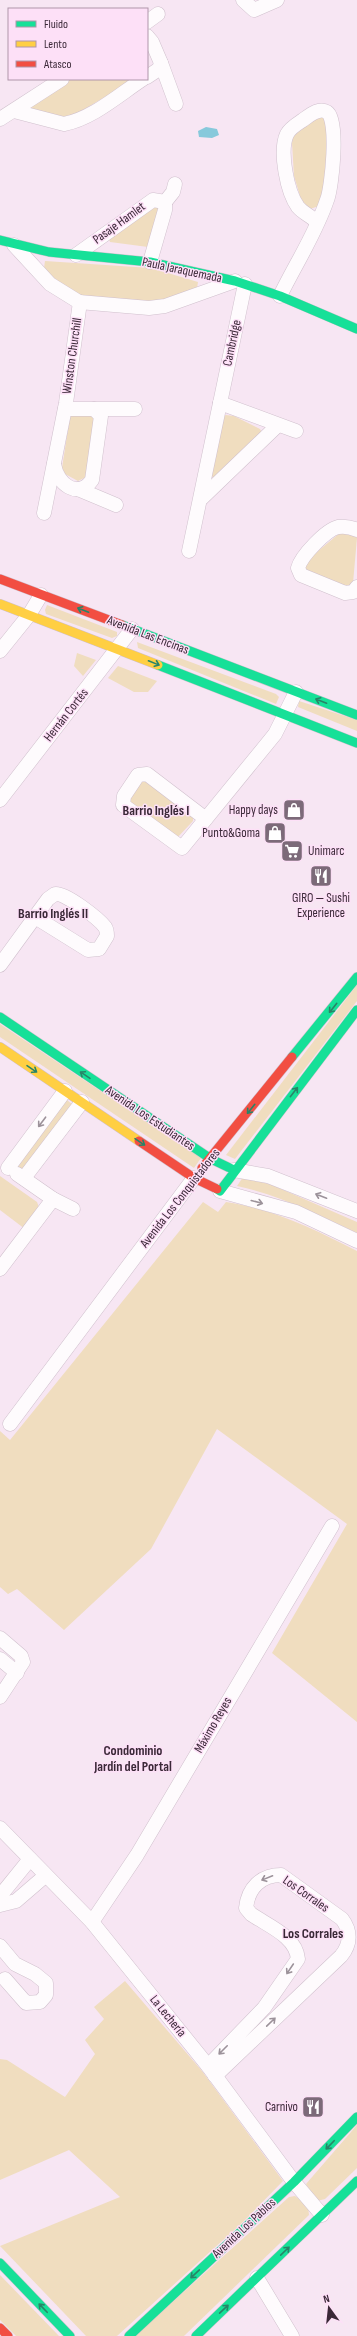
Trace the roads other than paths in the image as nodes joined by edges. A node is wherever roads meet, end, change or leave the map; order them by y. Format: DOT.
graph roads {
  1 [pos="243,0"];
  2 [pos="277,0"];
  3 [pos="148,37"];
  4 [pos="162,63"];
  5 [pos="148,76"];
  6 [pos="60,80"];
  7 [pos="142,80"];
  8 [pos="176,104"];
  9 [pos="14,111"];
  10 [pos="0,119"];
  11 [pos="175,184"];
  12 [pos="165,202"];
  13 [pos="317,222"];
  14 [pos="0,240"];
  15 [pos="14,245"];
  16 [pos="76,255"];
  17 [pos="150,262"];
  18 [pos="240,283"];
  19 [pos="280,296"];
  20 [pos="80,302"];
  21 [pos="357,329"];
  22 [pos="220,403"];
  23 [pos="65,409"];
  24 [pos="94,409"];
  25 [pos="135,409"];
  26 [pos="277,426"];
  27 [pos="296,431"];
  28 [pos="54,464"];
  29 [pos="78,489"];
  30 [pos="202,498"];
  31 [pos="116,505"];
  32 [pos="44,513"];
  33 [pos="357,530"];
  34 [pos="189,551"];
  35 [pos="0,579"];
  36 [pos="357,587"];
  37 [pos="41,595"];
  38 [pos="0,604"];
  39 [pos="28,615"];
  40 [pos="132,629"];
  41 [pos="118,649"];
  42 [pos="0,651"];
  43 [pos="296,692"];
  44 [pos="286,715"];
  45 [pos="357,715"];
  46 [pos="357,743"];
  47 [pos="0,800"];
  48 [pos="206,819"];
  49 [pos="35,917"];
  50 [pos="0,965"];
  51 [pos="357,977"];
  52 [pos="357,1010"];
  53 [pos="0,1018"];
  54 [pos="0,1047"];
  55 [pos="65,1091"];
  56 [pos="82,1102"];
  57 [pos="211,1159"];
  58 [pos="4,1165"];
  59 [pos="234,1170"];
  60 [pos="24,1178"];
  61 [pos="194,1178"];
  62 [pos="220,1191"];
  63 [pos="53,1199"];
  64 [pos="74,1209"];
  65 [pos="357,1211"];
  66 [pos="357,1241"];
  67 [pos="0,1269"];
  68 [pos="10,1424"];
  69 [pos="332,1526"];
  70 [pos="0,1638"];
  71 [pos="0,1659"];
  72 [pos="17,1673"];
  73 [pos="0,1697"];
  74 [pos="0,1828"];
  75 [pos="30,1859"];
  76 [pos="45,1876"];
  77 [pos="0,1896"];
  78 [pos="0,1905"];
  79 [pos="92,1922"];
  80 [pos="0,1946"];
  81 [pos="15,1964"];
  82 [pos="3,1981"];
  83 [pos="280,1986"];
  84 [pos="297,1997"];
  85 [pos="212,2071"];
  86 [pos="357,2117"];
  87 [pos="357,2181"];
  88 [pos="294,2182"];
  89 [pos="322,2214"];
  90 [pos="0,2263"];
  91 [pos="257,2278"];
  92 [pos="0,2328"];
  93 [pos="8,2336"];
  94 [pos="70,2336"];
  95 [pos="129,2336"];
  96 [pos="196,2336"];
  97 [pos="292,2336"];
  1 -- 2 [label="street"];
  3 -- 4 [label="street"];
  4 -- 5 [label="street"];
  4 -- 8 [label="street"];
  6 -- 9 [label="street"];
  7 -- 9 [label="street"];
  9 -- 10 [label="street"];
  11 -- 12 [label="street, Pasaje Hamlet"];
  12 -- 16 [label="street, Pasaje Hamlet"];
  12 -- 17 [label="street, Pasaje Hamlet"];
  13 -- 13 [label="street"];
  13 -- 19 [label="street"];
  14 -- 15 [label="street, Paula Jaraquemada"];
  15 -- 16 [label="street, Paula Jaraquemada"];
  15 -- 20 [label="street, Winston Churchill"];
  16 -- 17 [label="street, Paula Jaraquemada"];
  17 -- 18 [label="street, Paula Jaraquemada"];
  18 -- 19 [label="street, Paula Jaraquemada"];
  18 -- 20 [label="street, Winston Churchill"];
  18 -- 22 [label="street, Cambridge"];
  19 -- 21 [label="street, Paula Jaraquemada"];
  20 -- 23 [label="street, Winston Churchill"];
  22 -- 26 [label="street"];
  22 -- 30 [label="street, Cambridge"];
  23 -- 24 [label="street, Winston Churchill"];
  23 -- 28 [label="street, Winston Churchill"];
  24 -- 25 [label="street, Winston Churchill"];
  24 -- 29 [label="street"];
  26 -- 27 [label="street"];
  26 -- 30 [label="street"];
  28 -- 29 [label="street"];
  28 -- 32 [label="street, Winston Churchill"];
  29 -- 31 [label="street"];
  30 -- 34 [label="street, Cambridge"];
  33 -- 36 [label="street"];
  35 -- 37 [label="street, Avenida Las Encinas"];
  37 -- 39 [label="street"];
  40 -- 37 [label="street, Avenida Las Encinas, one-way"];
  38 -- 39 [label="street, Avenida Las Encinas"];
  39 -- 41 [label="street, Avenida Las Encinas"];
  39 -- 42 [label="street"];
  40 -- 41 [label="street, Hernán Cortés"];
  40 -- 43 [label="street, Avenida Las Encinas"];
  41 -- 44 [label="street, Avenida Las Encinas, one-way"];
  41 -- 47 [label="street, Hernán Cortés"];
  43 -- 44 [label="street"];
  45 -- 43 [label="street, Avenida Las Encinas, one-way"];
  44 -- 46 [label="street, Avenida Las Encinas"];
  44 -- 48 [label="street"];
  48 -- 48 [label="street"];
  49 -- 49 [label="street"];
  49 -- 50 [label="street"];
  51 -- 57 [label="street, Avenida Los Conquistadores, one-way"];
  59 -- 52 [label="street, Avenida Los Conquistadores, one-way"];
  57 -- 53 [label="street, Avenida Los Estudiantes, one-way"];
  54 -- 55 [label="street, Avenida Los Estudiantes, one-way"];
  55 -- 56 [label="street, Avenida Los Estudiantes"];
  55 -- 58 [label="street, one-way"];
  56 -- 60 [label="street"];
  56 -- 61 [label="street, Avenida Los Estudiantes, one-way"];
  57 -- 59 [label="street, Avenida Los Estudiantes"];
  57 -- 61 [label="street, Avenida Los Conquistadores"];
  58 -- 60 [label="street"];
  59 -- 62 [label="street, Avenida Los Conquistadores"];
  65 -- 59 [label="street, Avenida Los Estudiantes, one-way"];
  60 -- 63 [label="street"];
  61 -- 62 [label="street, Avenida Los Estudiantes"];
  61 -- 68 [label="street, Avenida Los Conquistadores"];
  62 -- 66 [label="street, Avenida Los Estudiantes, one-way"];
  63 -- 64 [label="street"];
  63 -- 67 [label="street"];
  69 -- 79 [label="street, Máximo Reyes"];
  70 -- 72 [label="street"];
  71 -- 72 [label="street"];
  72 -- 73 [label="street"];
  74 -- 75 [label="street, La Lechería"];
  75 -- 76 [label="street, La Lechería"];
  75 -- 77 [label="street"];
  76 -- 78 [label="street"];
  76 -- 79 [label="street, La Lechería"];
  79 -- 85 [label="street, La Lechería"];
  80 -- 81 [label="street"];
  81 -- 82 [label="street"];
  81 -- 82 [label="street"];
  83 -- 84 [label="street"];
  84 -- 83 [label="street, Los Corrales, one-way"];
  83 -- 85 [label="street, Los Corrales, one-way"];
  85 -- 84 [label="street, Los Corrales, one-way"];
  85 -- 88 [label="street, La Lechería"];
  86 -- 88 [label="street, Avenida Los Pablos, one-way"];
  87 -- 89 [label="street"];
  88 -- 89 [label="street, La Lechería"];
  88 -- 95 [label="street, Avenida Los Pablos, one-way"];
  91 -- 89 [label="street, one-way"];
  94 -- 90 [label="street, one-way"];
  96 -- 91 [label="street, one-way"];
  91 -- 97 [label="street"];
  92 -- 93 [label="street"];
}
